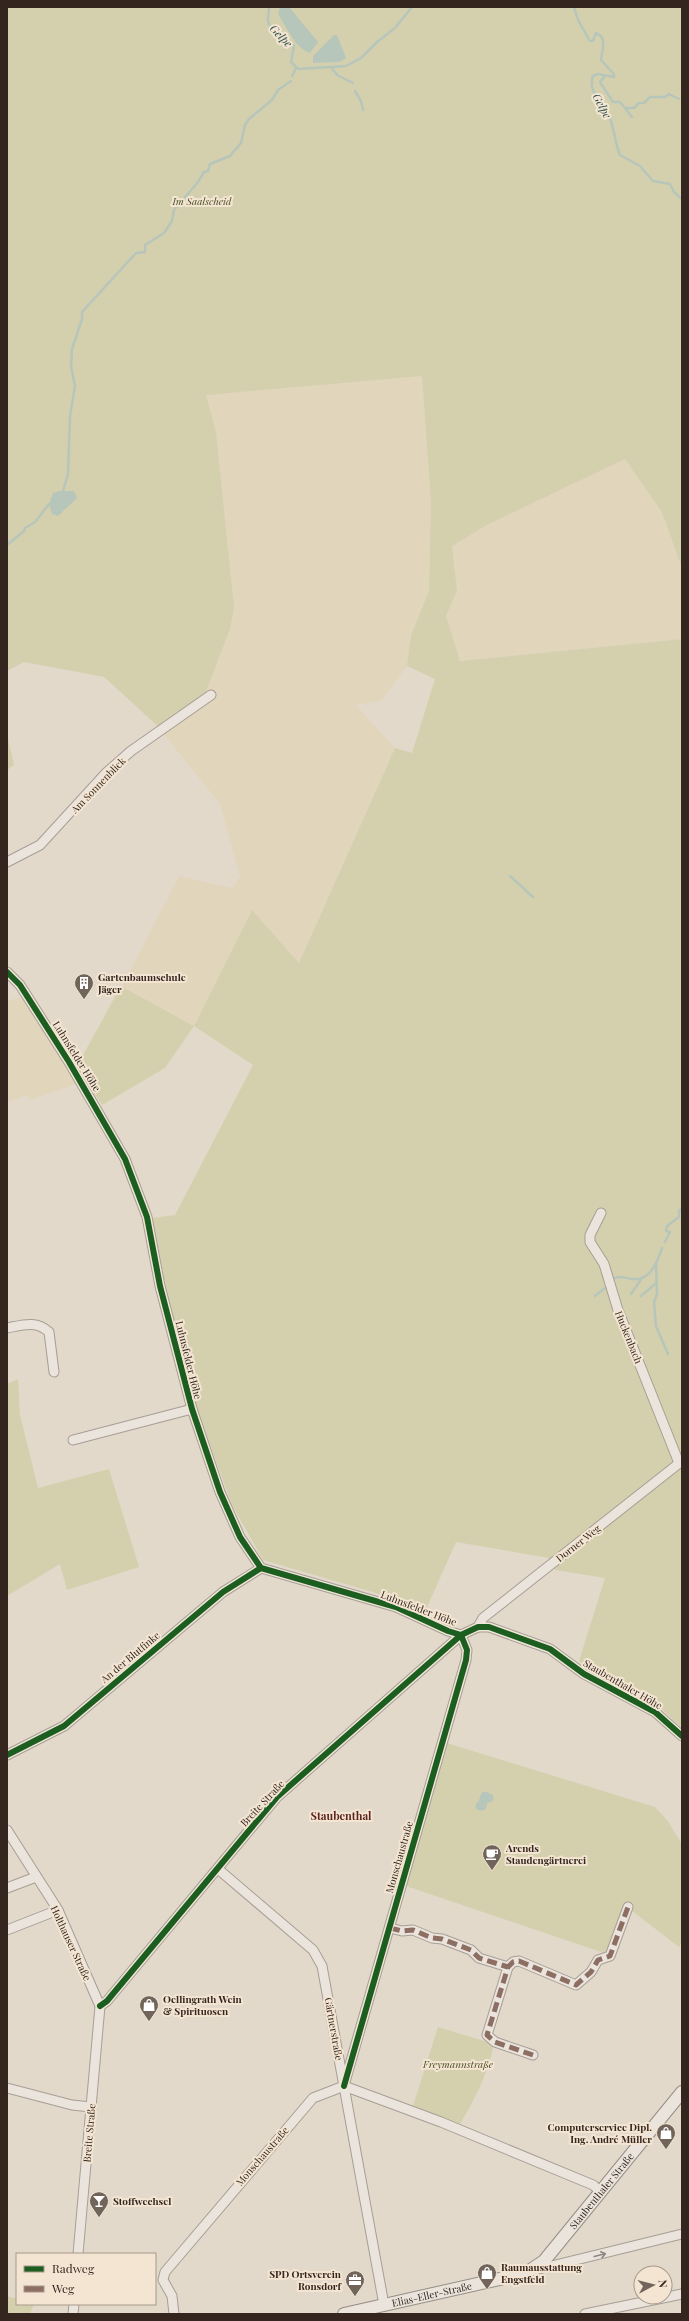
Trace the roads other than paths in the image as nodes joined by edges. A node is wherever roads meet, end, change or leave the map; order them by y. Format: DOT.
graph roads {
  1 [pos="210,695"];
  2 [pos="7,862"];
  3 [pos="7,972"];
  4 [pos="601,1213"];
  5 [pos="7,1328"];
  6 [pos="54,1372"];
  7 [pos="192,1408"];
  8 [pos="73,1440"];
  9 [pos="681,1462"];
  10 [pos="262,1568"];
  11 [pos="478,1627"];
  12 [pos="462,1635"];
  13 [pos="682,1736"];
  14 [pos="7,1755"];
  15 [pos="7,1830"];
  16 [pos="218,1869"];
  17 [pos="36,1877"];
  18 [pos="7,1888"];
  19 [pos="628,1907"];
  20 [pos="58,1910"];
  21 [pos="390,1928"];
  22 [pos="7,1930"];
  23 [pos="508,1967"];
  24 [pos="100,2009"];
  25 [pos="533,2055"];
  26 [pos="344,2086"];
  27 [pos="7,2088"];
  28 [pos="682,2092"];
  29 [pos="92,2106"];
  30 [pos="600,2191"];
  31 [pos="682,2234"];
  32 [pos="78,2253"];
  33 [pos="535,2270"];
  34 [pos="682,2294"];
  35 [pos="384,2305"];
  36 [pos="174,2314"];
  37 [pos="344,2314"];
  38 [pos="585,2314"];
  1 -- 2 [label="street, Am Sonnenblick"];
  3 -- 7 [label="street, Luhnsfelder Höhe"];
  4 -- 9 [label="street, Huckenbach"];
  5 -- 6 [label="street"];
  7 -- 8 [label="street, Luhnsfelder Höhe"];
  7 -- 10 [label="street, Luhnsfelder Höhe"];
  9 -- 11 [label="street, Dorner Weg"];
  10 -- 12 [label="street, Luhnsfelder Höhe"];
  10 -- 14 [label="street, An der Blutfinke"];
  11 -- 12 [label="street"];
  11 -- 13 [label="street, Staubenthaler Höhe"];
  12 -- 16 [label="street, Breite Straße"];
  12 -- 21 [label="street, Monschaustraße"];
  15 -- 17 [label="street, Holthauser Straße"];
  16 -- 24 [label="street, Breite Straße"];
  16 -- 26 [label="street, Gärtnerstraße"];
  17 -- 18 [label="street"];
  17 -- 20 [label="street, Holthauser Straße"];
  19 -- 23 [label="street"];
  20 -- 22 [label="street"];
  20 -- 24 [label="street, Holthauser Straße"];
  21 -- 23 [label="street"];
  21 -- 26 [label="street, Monschaustraße"];
  23 -- 25 [label="street"];
  24 -- 29 [label="street, Breite Straße"];
  26 -- 30 [label="street"];
  26 -- 35 [label="street, Gärtnerstraße"];
  26 -- 36 [label="street, Monschaustraße"];
  27 -- 29 [label="street"];
  28 -- 30 [label="main road, Staubenthaler Straße"];
  29 -- 32 [label="street, Breite Straße"];
  30 -- 33 [label="main road, Staubenthaler Straße"];
  33 -- 31 [label="street, Elias-Eller-Straße, one-way"];
  33 -- 35 [label="main road, Elias-Eller-Straße"];
  34 -- 38 [label="street"];
  35 -- 37 [label="main road, Elias-Eller-Straße"];
}
